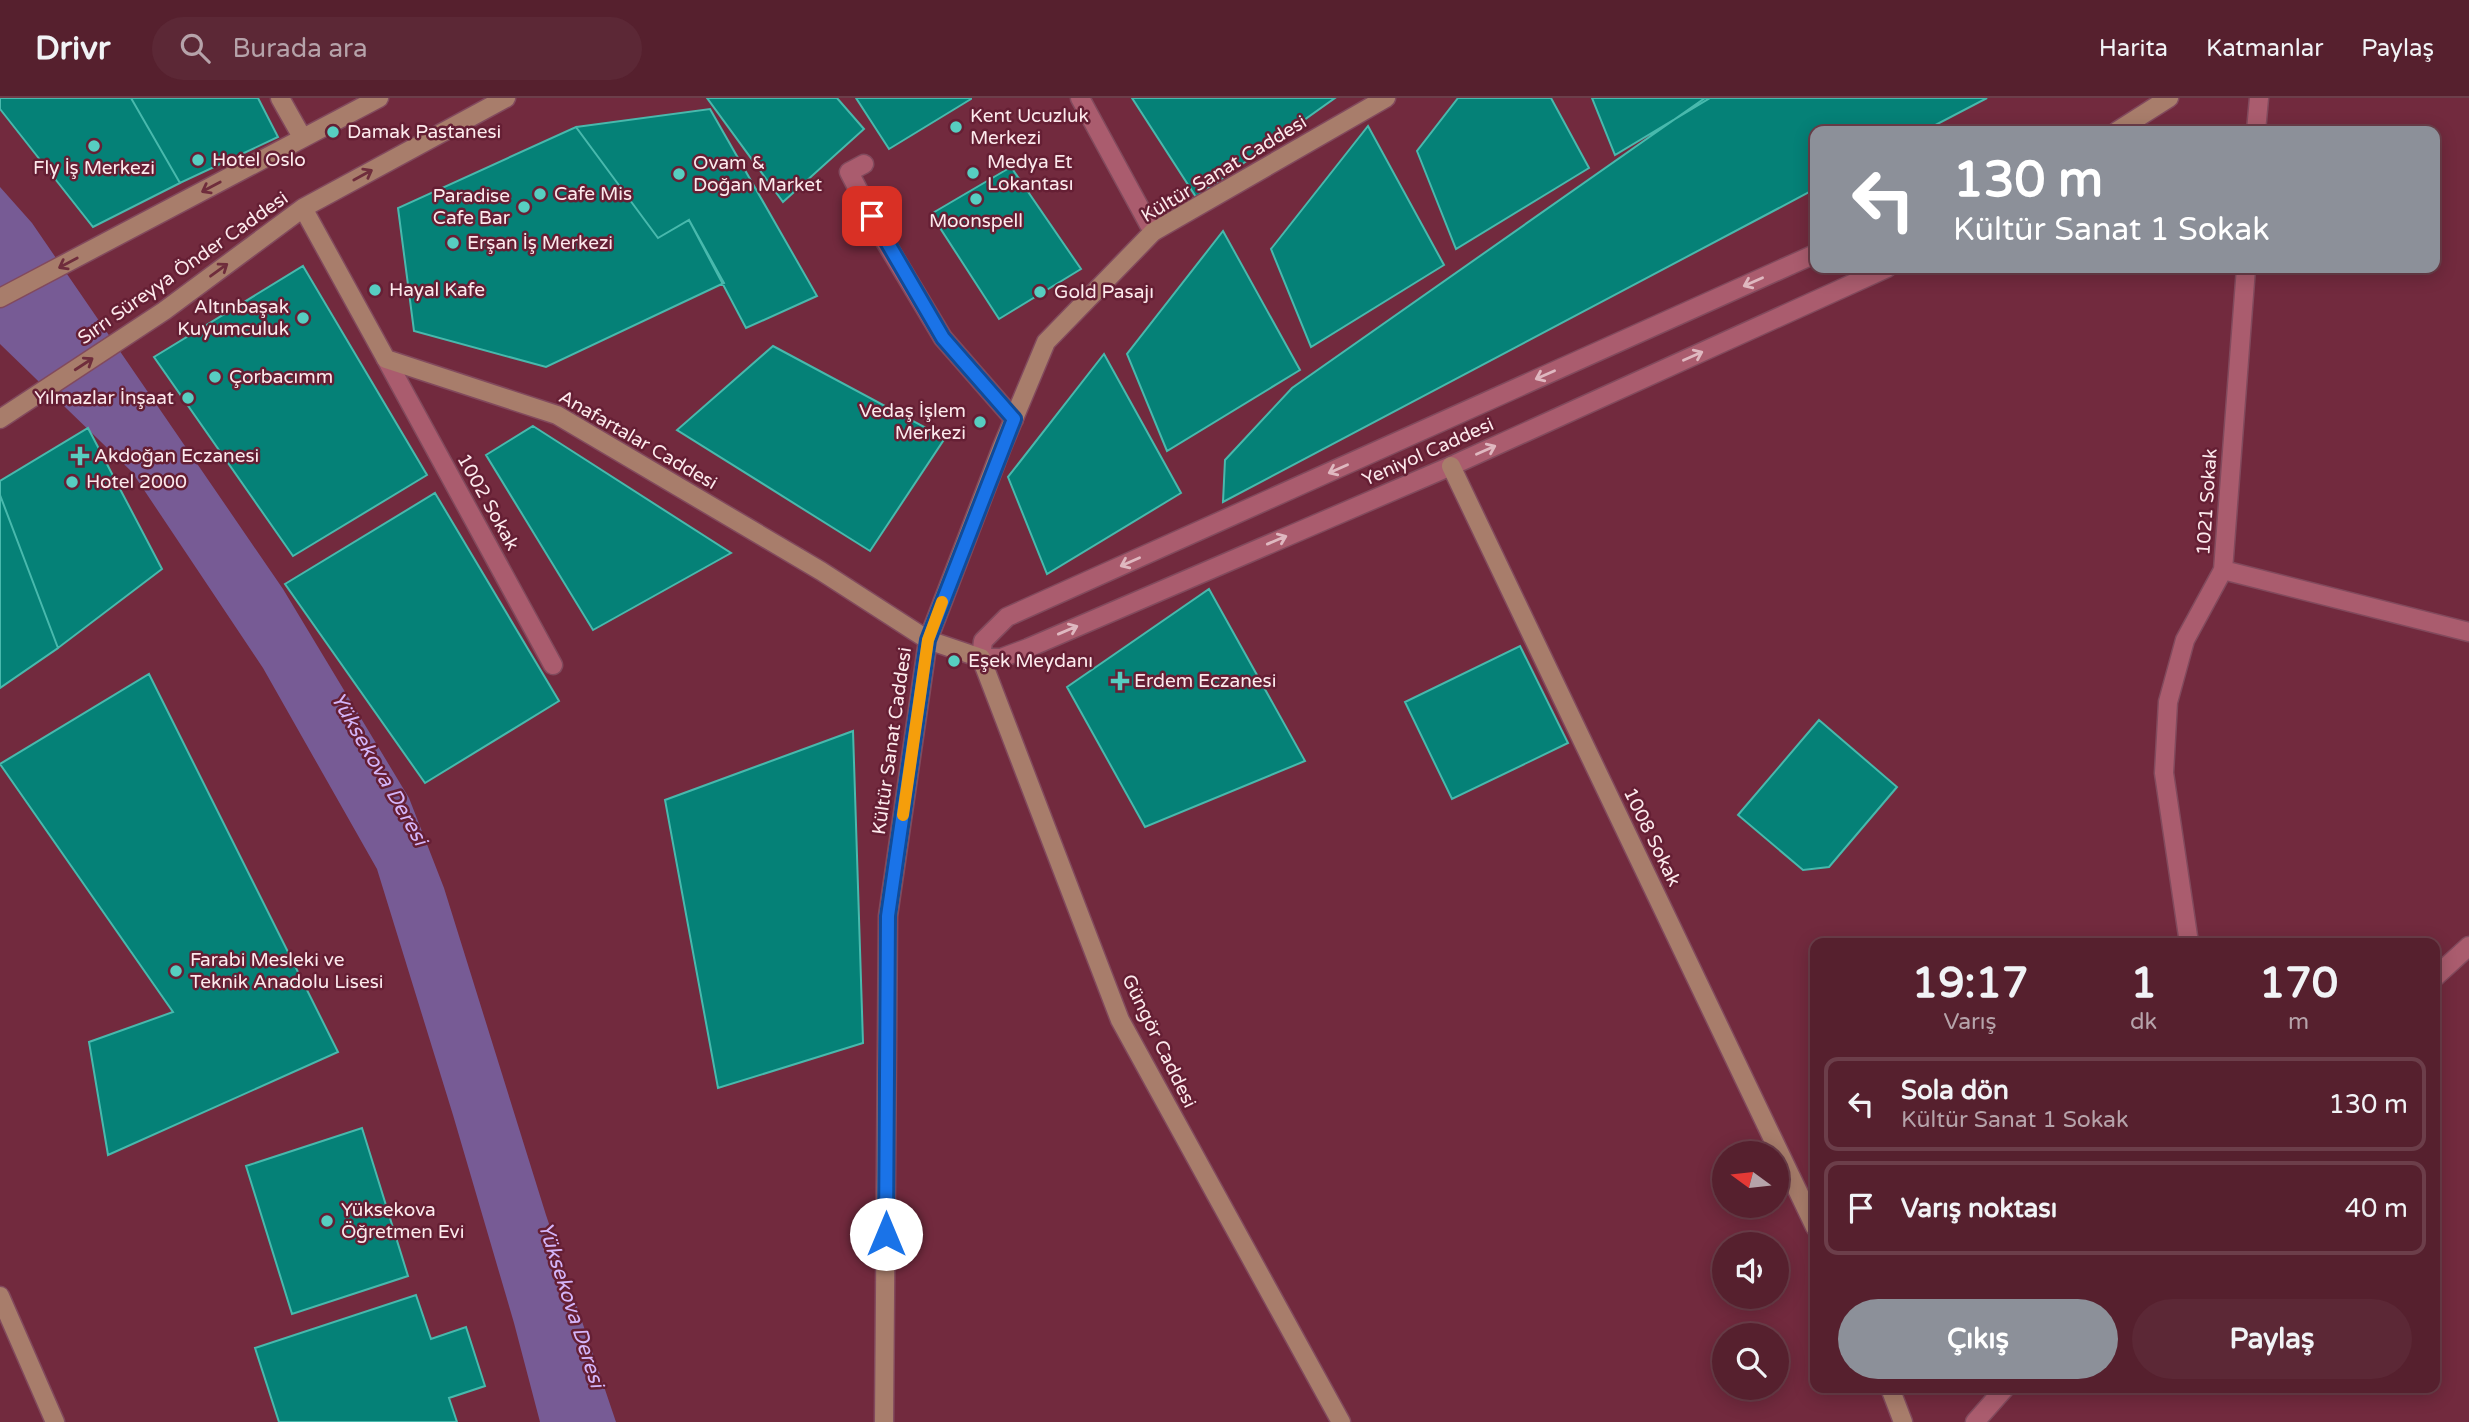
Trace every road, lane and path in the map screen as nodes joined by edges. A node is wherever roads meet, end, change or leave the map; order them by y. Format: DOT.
graph roads {
  1 [pos="281,98"];
  2 [pos="379,98"];
  3 [pos="506,98"];
  4 [pos="1080,98"];
  5 [pos="1386,98"];
  6 [pos="2169,98"];
  7 [pos="2259,98"];
  8 [pos="2125,126"];
  9 [pos="2256,126"];
  10 [pos="302,137"];
  11 [pos="864,164"];
  12 [pos="303,208"];
  13 [pos="1153,232"];
  14 [pos="1810,256"];
  15 [pos="1875,273"];
  16 [pos="2246,273"];
  17 [pos="0,298"];
  18 [pos="386,359"];
  19 [pos="3,417"];
  20 [pos="1014,419"];
  21 [pos="1451,466"];
  22 [pos="2223,570"];
  23 [pos="2469,632"];
  24 [pos="928,640"];
  25 [pos="981,658"];
  26 [pos="553,665"];
  27 [pos="2188,938"];
  28 [pos="2469,946"];
  29 [pos="2440,973"];
  30 [pos="1810,1217"];
  31 [pos="0,1296"];
  32 [pos="1892,1393"];
  33 [pos="2001,1393"];
  34 [pos="55,1422"];
  35 [pos="884,1422"];
  36 [pos="1341,1422"];
  37 [pos="1903,1422"];
  38 [pos="1975,1422"];
  1 -- 10 [label="street"];
  2 -- 10 [label="street"];
  12 -- 3 [label="street, Sırrı Süreyya Önder Caddesi, one-way"];
  4 -- 13 [label="street"];
  5 -- 13 [label="street, Kültür Sanat Caddesi"];
  6 -- 8 [label="street"];
  7 -- 9 [label="street"];
  10 -- 17 [label="street, one-way"];
  11 -- 20 [label="street"];
  12 -- 18 [label="street"];
  19 -- 12 [label="street, Sırrı Süreyya Önder Caddesi, one-way"];
  13 -- 20 [label="street, Kültür Sanat Caddesi"];
  14 -- 25 [label="street, Yeniyol Caddesi, one-way"];
  21 -- 15 [label="street, Yeniyol Caddesi, one-way"];
  16 -- 22 [label="street, 1021 Sokak"];
  18 -- 24 [label="street, Anafartalar Caddesi"];
  18 -- 26 [label="street, 1002 Sokak"];
  20 -- 24 [label="street, Kültür Sanat Caddesi"];
  25 -- 21 [label="street, Yeniyol Caddesi, one-way"];
  21 -- 30 [label="street, 1008 Sokak"];
  22 -- 23 [label="street, 1021 Sokak"];
  22 -- 27 [label="street"];
  24 -- 25 [label="street, Yeniyol Caddesi"];
  24 -- 35 [label="street, Kültür Sanat Caddesi"];
  25 -- 36 [label="street, Güngör Caddesi"];
  28 -- 29 [label="street"];
  31 -- 34 [label="street"];
  32 -- 37 [label="street"];
  33 -- 38 [label="street"];
}
